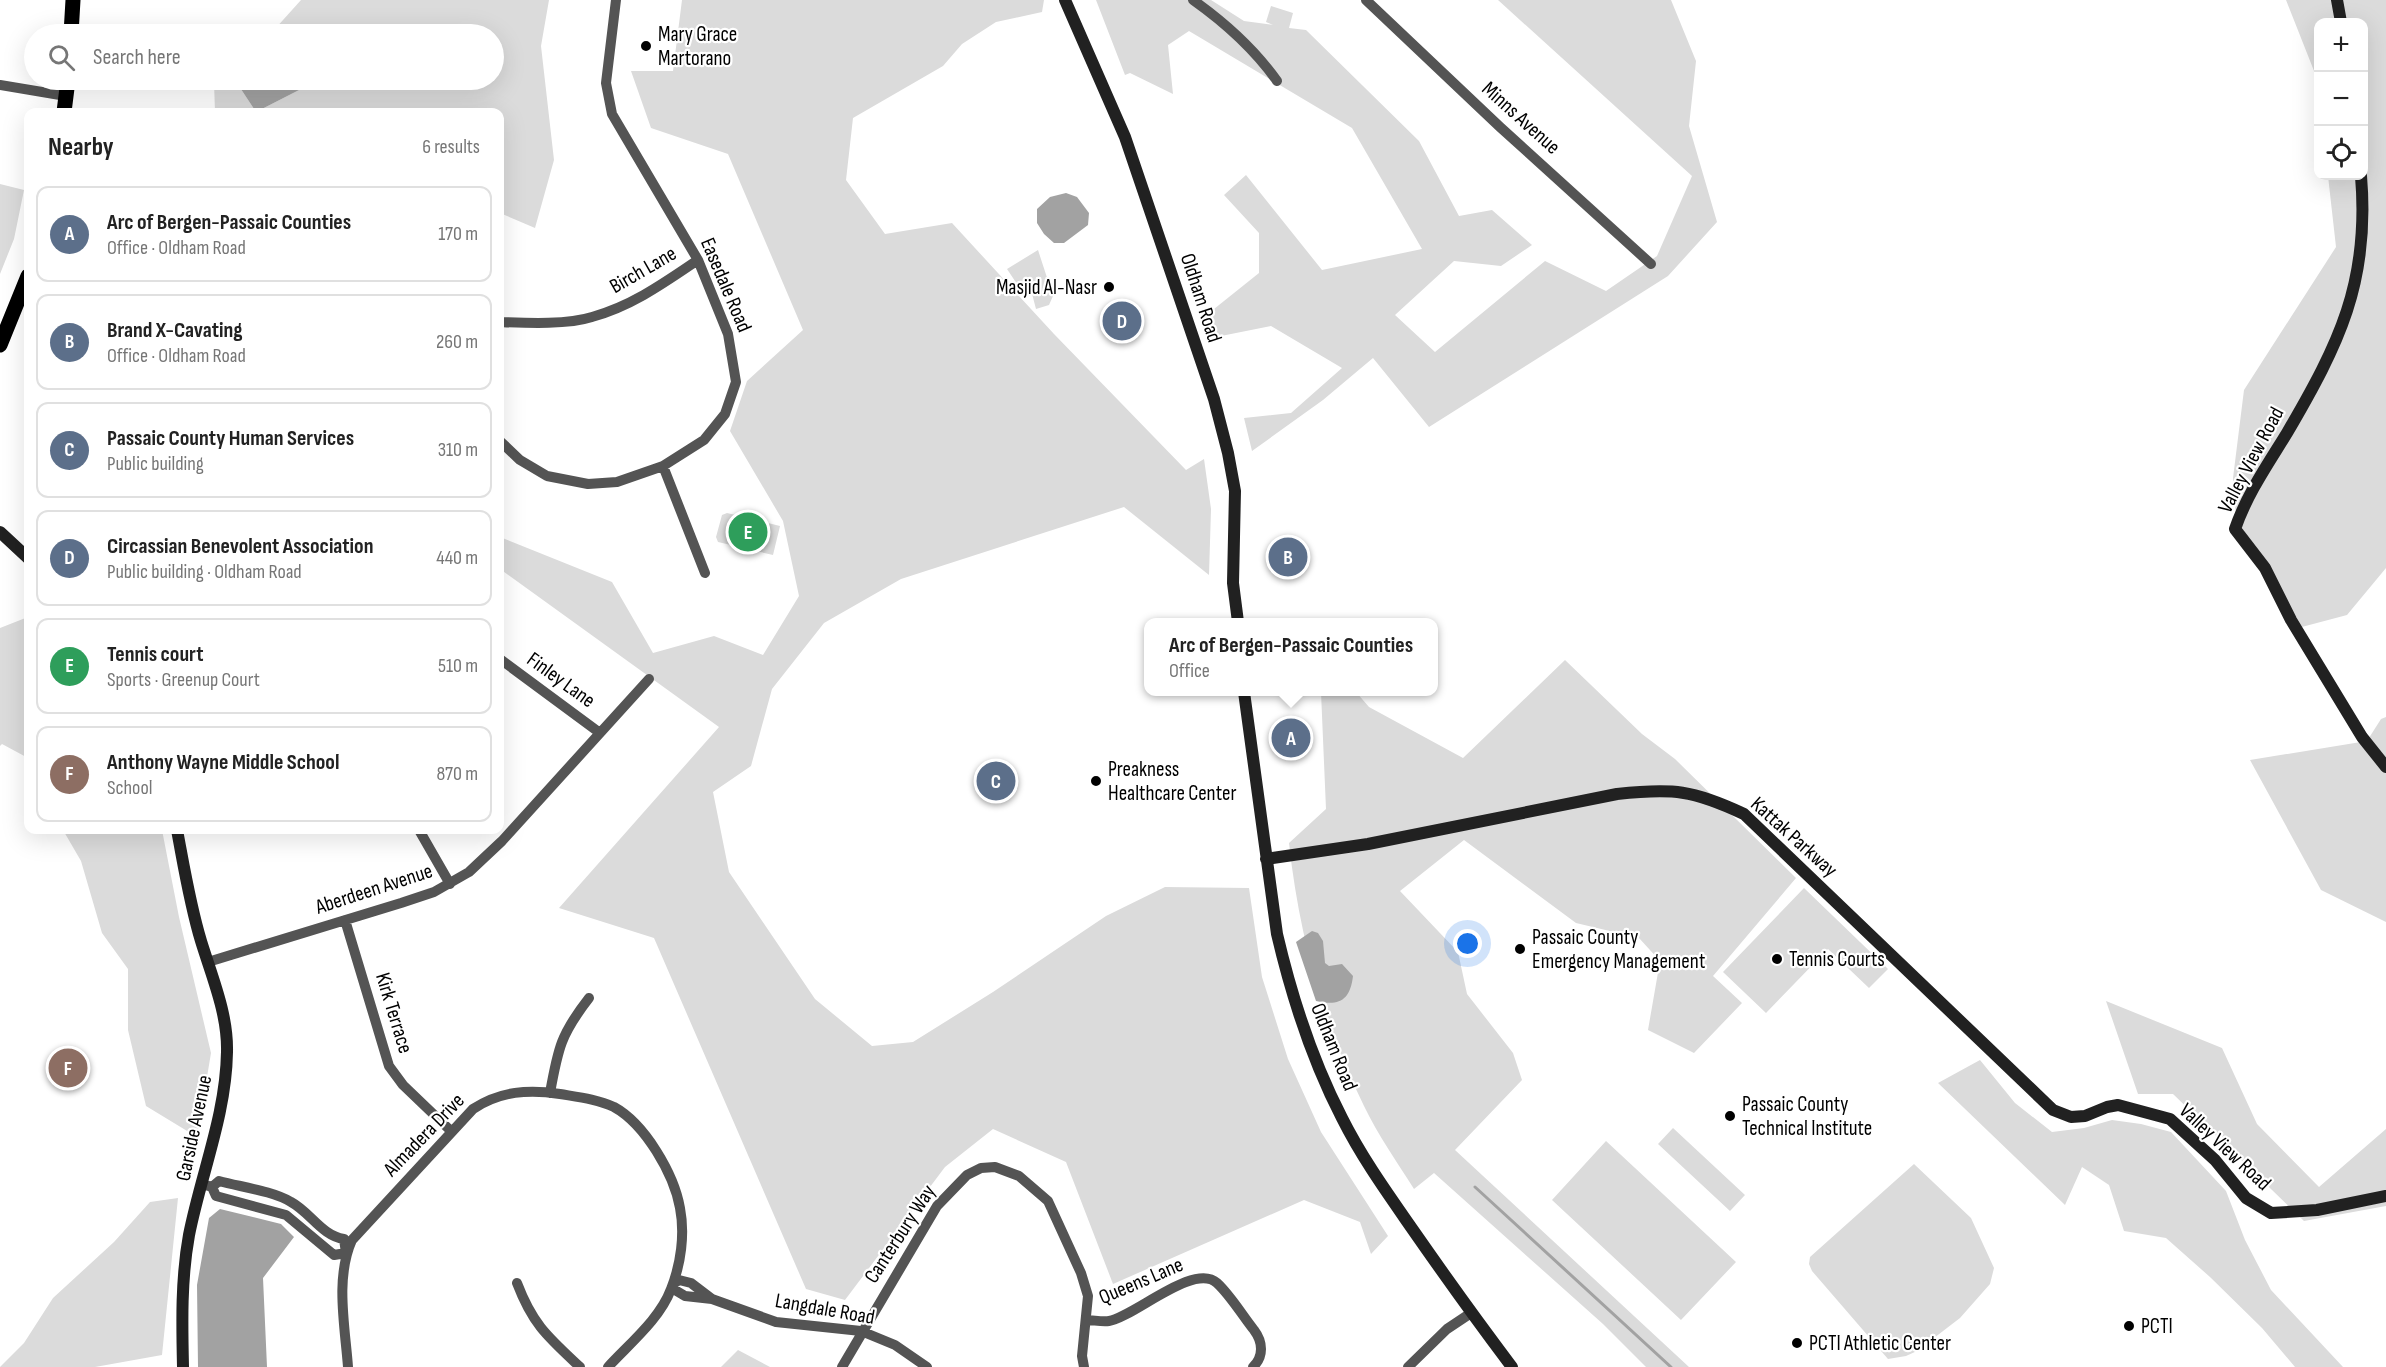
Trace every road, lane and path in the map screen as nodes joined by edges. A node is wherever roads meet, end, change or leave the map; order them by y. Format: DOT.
graph roads {
  1 [pos="73,0"];
  2 [pos="616,0"];
  3 [pos="1065,0"];
  4 [pos="1193,0"];
  5 [pos="1368,0"];
  6 [pos="2337,0"];
  7 [pos="2340,18"];
  8 [pos="72,24"];
  9 [pos="1277,81"];
  10 [pos="0,85"];
  11 [pos="68,90"];
  12 [pos="67,108"];
  13 [pos="2361,180"];
  14 [pos="698,260"];
  15 [pos="1651,264"];
  16 [pos="24,286"];
  17 [pos="504,322"];
  18 [pos="0,345"];
  19 [pos="504,445"];
  20 [pos="663,466"];
  21 [pos="0,532"];
  22 [pos="24,554"];
  23 [pos="705,573"];
  24 [pos="1237,618"];
  25 [pos="504,662"];
  26 [pos="649,679"];
  27 [pos="1245,696"];
  28 [pos="600,733"];
  29 [pos="2386,767"];
  30 [pos="178,834"];
  31 [pos="421,834"];
  32 [pos="1266,859"];
  33 [pos="450,884"];
  34 [pos="345,920"];
  35 [pos="208,962"];
  36 [pos="589,998"];
  37 [pos="550,1093"];
  38 [pos="2107,1107"];
  39 [pos="451,1131"];
  40 [pos="207,1185"];
  41 [pos="2386,1196"];
  42 [pos="346,1253"];
  43 [pos="518,1283"];
  44 [pos="673,1284"];
  45 [pos="1471,1312"];
  46 [pos="1086,1320"];
  47 [pos="861,1331"];
  48 [pos="183,1367"];
  49 [pos="348,1367"];
  50 [pos="580,1367"];
  51 [pos="608,1367"];
  52 [pos="842,1367"];
  53 [pos="927,1367"];
  54 [pos="1084,1367"];
  55 [pos="1253,1367"];
  56 [pos="1408,1367"];
  57 [pos="1512,1367"];
  1 -- 8 [label="main road"];
  2 -- 14 [label="street, Easedale Road"];
  3 -- 24 [label="street, Oldham Road"];
  4 -- 9 [label="street"];
  5 -- 15 [label="street, Minns Avenue"];
  6 -- 7 [label="street"];
  10 -- 12 [label="street"];
  11 -- 12 [label="main road"];
  13 -- 29 [label="street, Valley View Road"];
  14 -- 17 [label="street, Birch Lane"];
  14 -- 20 [label="street, Easedale Road"];
  16 -- 18 [label="main road"];
  19 -- 20 [label="street, Easedale Road"];
  20 -- 23 [label="street"];
  21 -- 22 [label="street"];
  25 -- 28 [label="street, Finley Lane"];
  26 -- 28 [label="street, Aberdeen Avenue"];
  27 -- 32 [label="street, Oldham Road"];
  28 -- 33 [label="street, Aberdeen Avenue"];
  30 -- 35 [label="street, Garside Avenue"];
  31 -- 33 [label="street"];
  32 -- 38 [label="street, Kattak Parkway"];
  32 -- 45 [label="street, Oldham Road"];
  33 -- 34 [label="street, Aberdeen Avenue"];
  34 -- 35 [label="street, Aberdeen Avenue"];
  34 -- 39 [label="street, Kirk Terrace"];
  35 -- 40 [label="street, Garside Avenue"];
  36 -- 37 [label="street"];
  37 -- 39 [label="street, Almadera Drive"];
  37 -- 44 [label="street, Almadera Drive"];
  38 -- 41 [label="street, Valley View Road"];
  39 -- 42 [label="street, Almadera Drive"];
  40 -- 42 [label="street"];
  40 -- 48 [label="street, Garside Avenue"];
  42 -- 49 [label="street, Almadera Drive"];
  43 -- 50 [label="street"];
  44 -- 47 [label="street, Langdale Road"];
  44 -- 51 [label="street, Almadera Drive"];
  45 -- 56 [label="street"];
  45 -- 57 [label="street, Oldham Road"];
  46 -- 47 [label="street, Canterbury Way"];
  46 -- 54 [label="street, Canterbury Way"];
  46 -- 55 [label="street, Queens Lane"];
  47 -- 52 [label="street, Canterbury Way"];
  47 -- 53 [label="street, Langdale Road"];
}
